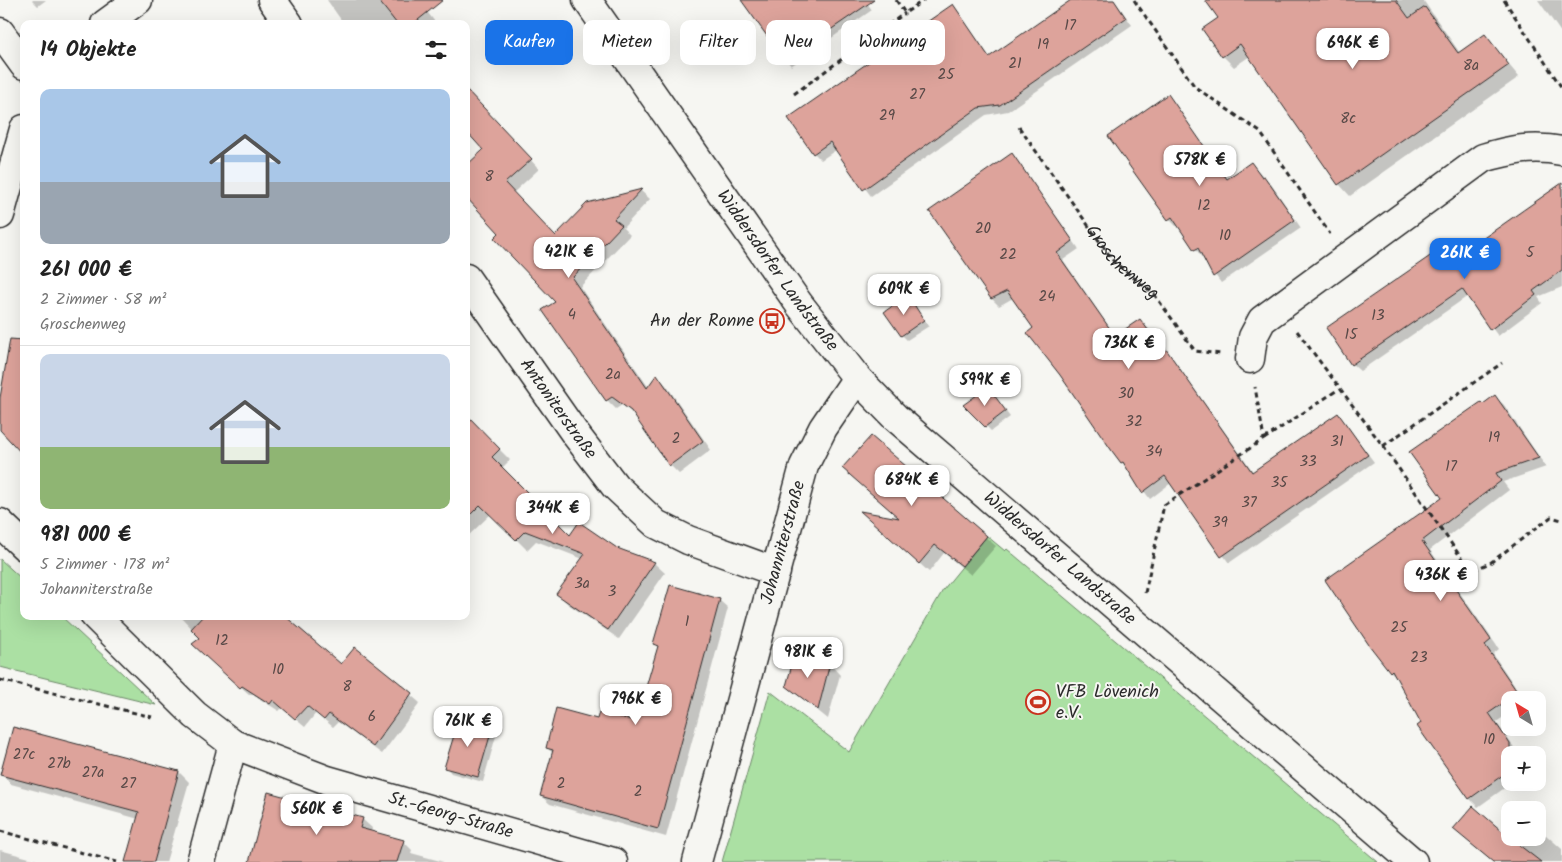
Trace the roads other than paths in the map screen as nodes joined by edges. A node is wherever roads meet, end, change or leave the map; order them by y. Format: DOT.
graph roads {
  1 [pos="138,0"];
  2 [pos="272,0"];
  3 [pos="587,0"];
  4 [pos="110,20"];
  5 [pos="286,20"];
  6 [pos="0,32"];
  7 [pos="20,60"];
  8 [pos="20,143"];
  9 [pos="1562,151"];
  10 [pos="0,215"];
  11 [pos="470,284"];
  12 [pos="1250,359"];
  13 [pos="857,378"];
  14 [pos="0,523"];
  15 [pos="20,542"];
  16 [pos="776,572"];
  17 [pos="99,620"];
  18 [pos="233,744"];
  19 [pos="201,862"];
  20 [pos="613,862"];
  21 [pos="697,862"];
  22 [pos="1414,862"];
  1 -- 4 [label="street"];
  2 -- 5 [label="street"];
  3 -- 13 [label="street, Widdersdorfer Landstraße"];
  6 -- 7 [label="street"];
  8 -- 10 [label="street"];
  9 -- 12 [label="street"];
  11 -- 16 [label="street, Antoniterstraße"];
  13 -- 16 [label="street, Johanniterstraße"];
  13 -- 22 [label="street, Widdersdorfer Landstraße"];
  14 -- 15 [label="street"];
  16 -- 21 [label="street, Johanniterstraße"];
  17 -- 18 [label="street, St.-Georg-Straße"];
  18 -- 19 [label="street"];
  18 -- 20 [label="street, St.-Georg-Straße"];
}
